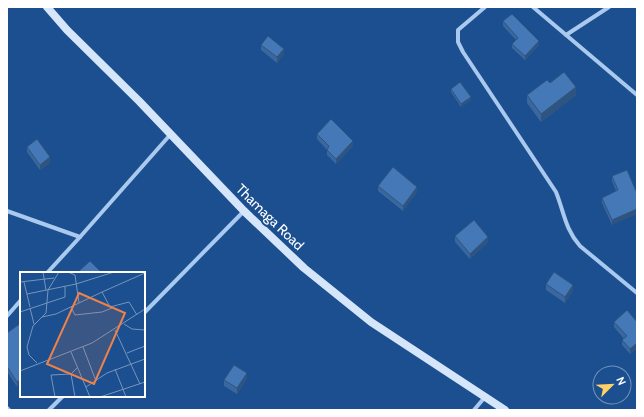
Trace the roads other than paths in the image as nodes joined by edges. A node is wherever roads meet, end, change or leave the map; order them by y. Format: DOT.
graph roads {
  1 [pos="47,7"];
  2 [pos="485,7"];
  3 [pos="533,7"];
  4 [pos="609,7"];
  5 [pos="566,35"];
  6 [pos="637,95"];
  7 [pos="170,135"];
  8 [pos="7,211"];
  9 [pos="244,211"];
  10 [pos="80,237"];
  11 [pos="48,272"];
  12 [pos="637,293"];
  13 [pos="20,301"];
  14 [pos="145,312"];
  15 [pos="7,316"];
  16 [pos="62,397"];
  17 [pos="485,397"];
  18 [pos="7,408"];
  19 [pos="9,410"];
  20 [pos="49,410"];
  21 [pos="474,410"];
  22 [pos="505,410"];
  1 -- 7 [label="main road, Thamaga Road"];
  2 -- 12 [label="street"];
  3 -- 5 [label="street"];
  4 -- 5 [label="street"];
  5 -- 6 [label="street"];
  7 -- 9 [label="main road, Thamaga Road"];
  7 -- 10 [label="street"];
  8 -- 10 [label="street"];
  9 -- 14 [label="street"];
  9 -- 17 [label="main road, Thamaga Road"];
  10 -- 11 [label="street"];
  13 -- 15 [label="street"];
  16 -- 20 [label="street"];
  17 -- 21 [label="street"];
  17 -- 22 [label="main road, Thamaga Road"];
  18 -- 19 [label="street"];
}
